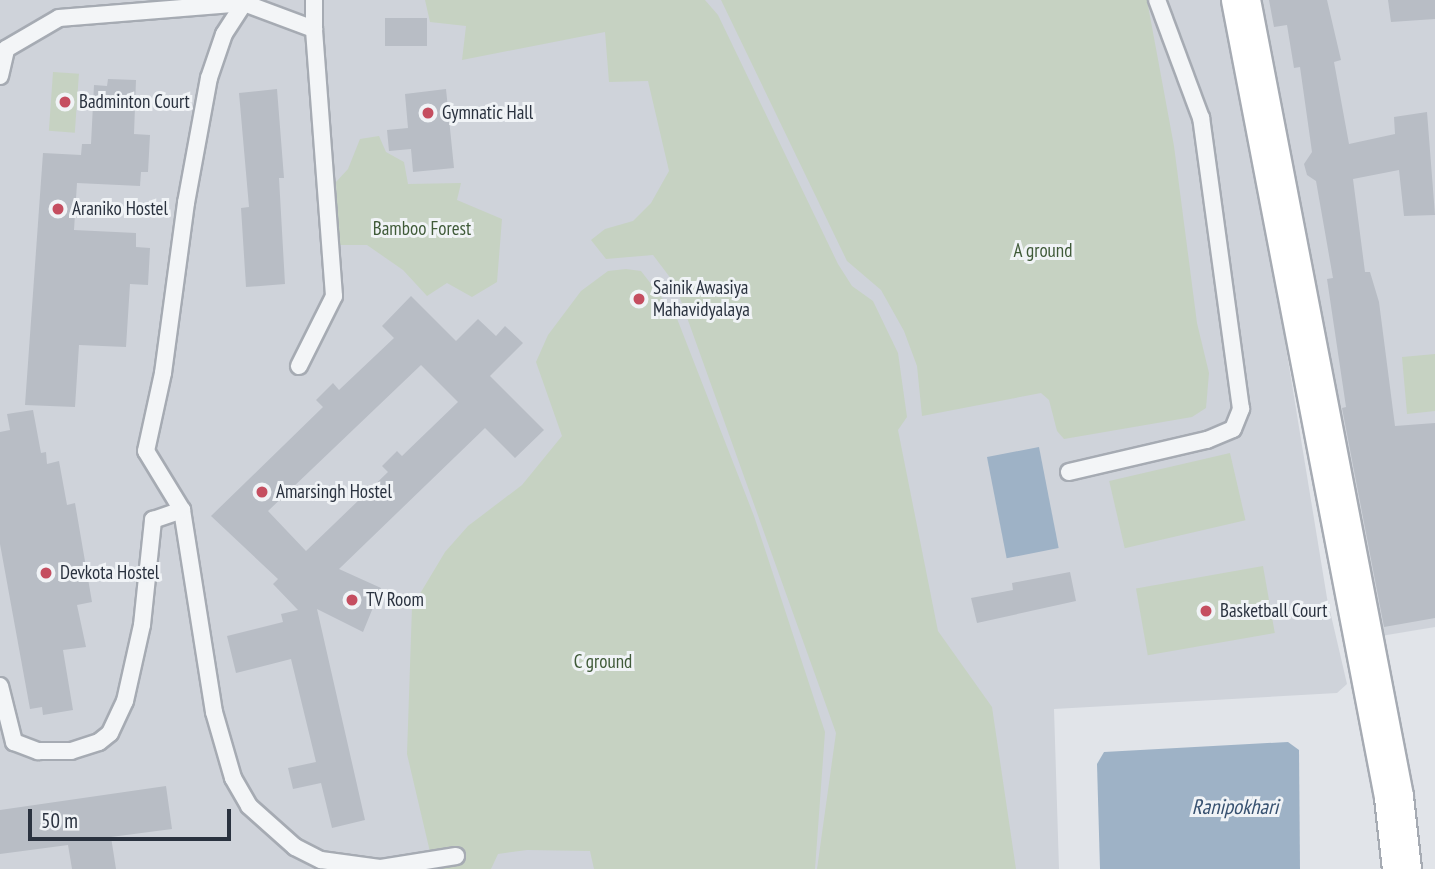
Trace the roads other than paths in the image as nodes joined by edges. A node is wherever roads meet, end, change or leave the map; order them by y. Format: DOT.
graph roads {
  1 [pos="314,0"];
  2 [pos="1157,0"];
  3 [pos="1241,0"];
  4 [pos="244,3"];
  5 [pos="314,29"];
  6 [pos="3,49"];
  7 [pos="0,76"];
  8 [pos="299,366"];
  9 [pos="1069,472"];
  10 [pos="182,510"];
  11 [pos="0,686"];
  12 [pos="457,856"];
  13 [pos="1402,869"];
  1 -- 5 [label="lane"];
  2 -- 9 [label="lane"];
  3 -- 13 [label="main road"];
  4 -- 5 [label="lane"];
  4 -- 6 [label="lane"];
  4 -- 10 [label="lane"];
  5 -- 8 [label="lane"];
  6 -- 7 [label="lane"];
  10 -- 11 [label="lane"];
  10 -- 12 [label="lane"];
}
